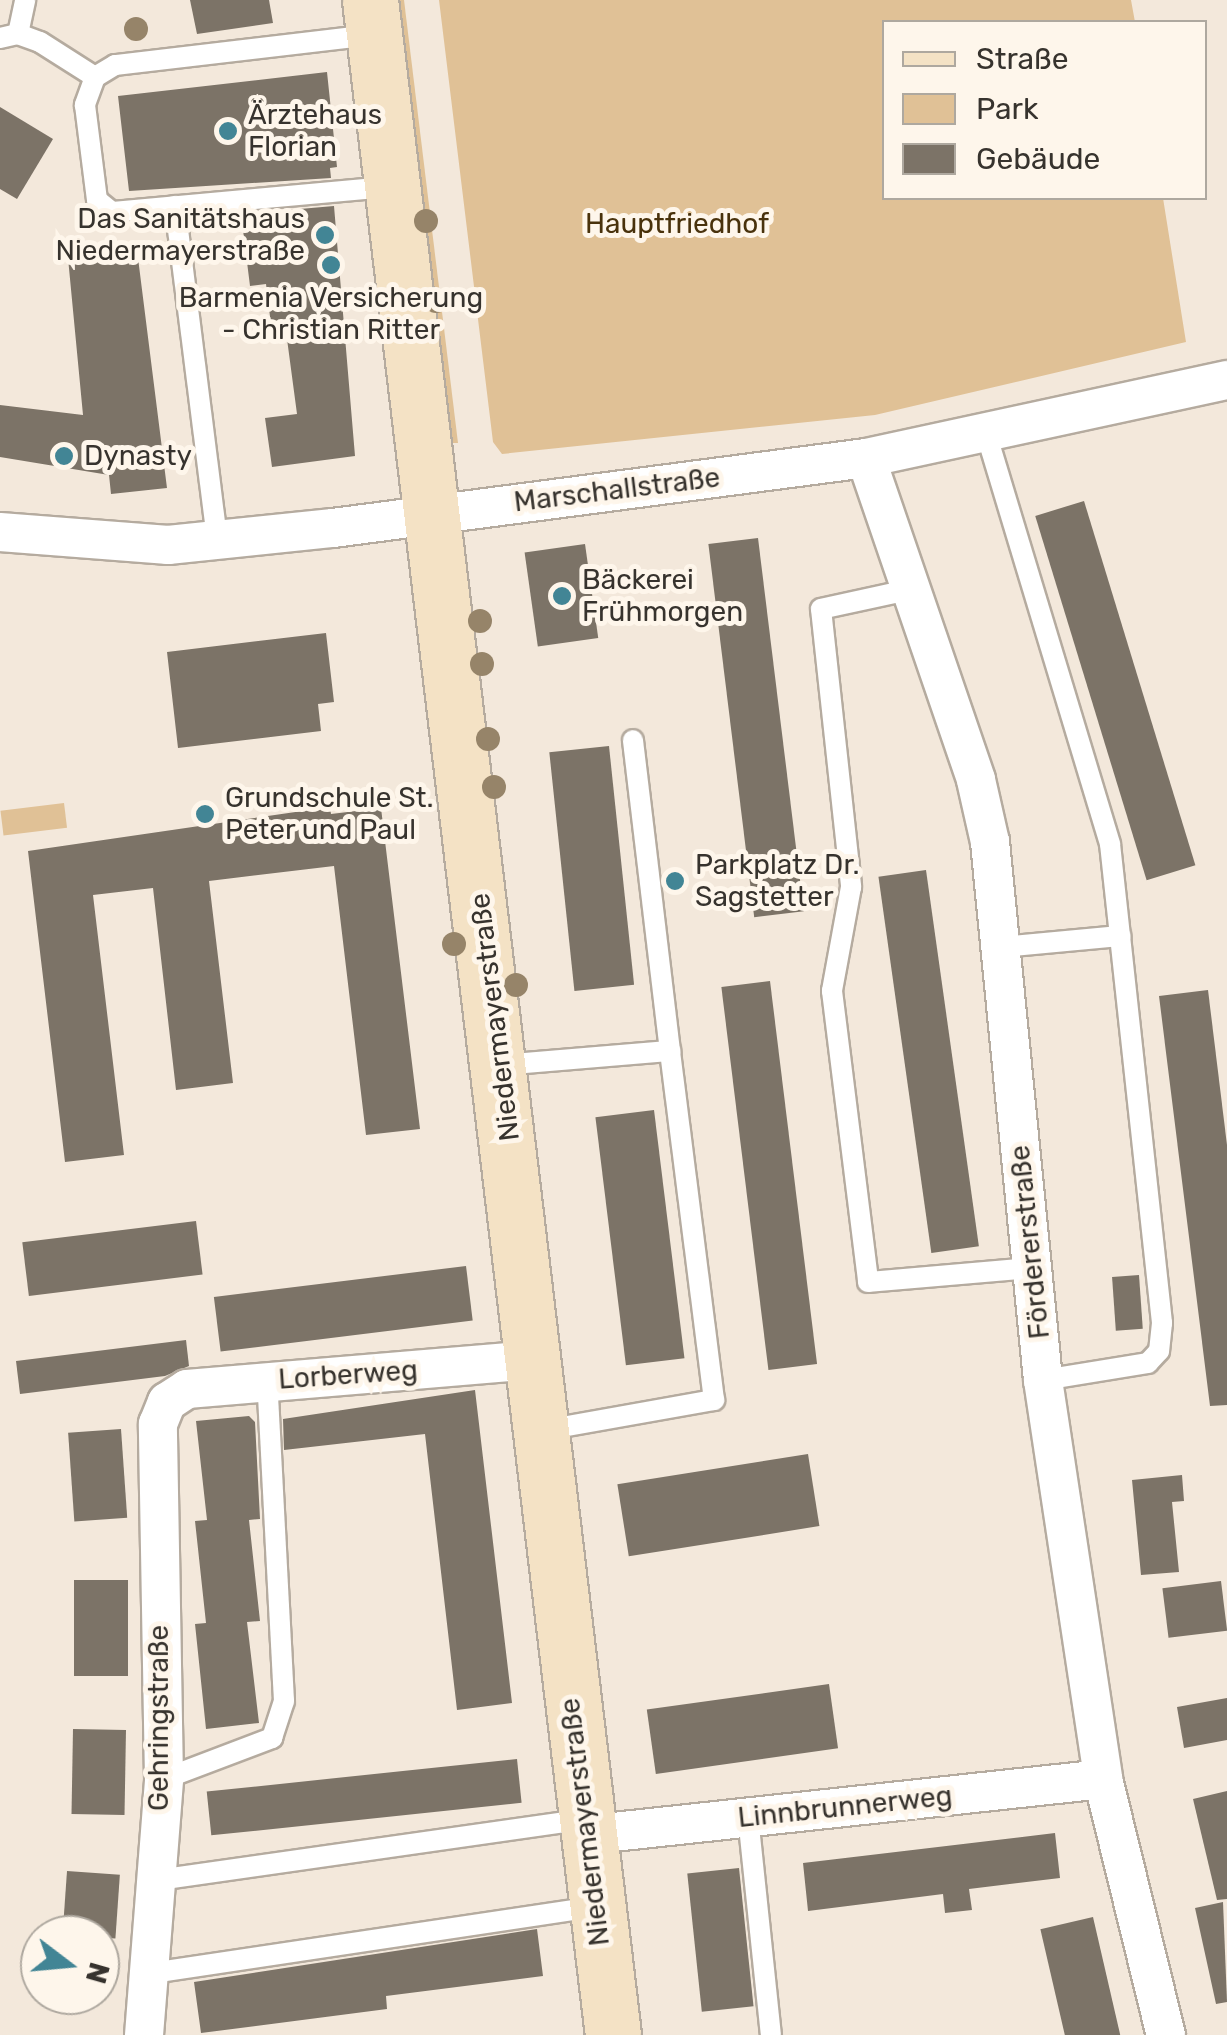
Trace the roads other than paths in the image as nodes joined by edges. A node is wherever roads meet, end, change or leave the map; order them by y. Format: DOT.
graph roads {
  1 [pos="25,0"];
  2 [pos="372,18"];
  3 [pos="9,36"];
  4 [pos="96,77"];
  5 [pos="390,187"];
  6 [pos="175,206"];
  7 [pos="1227,380"];
  8 [pos="986,433"];
  9 [pos="866,458"];
  10 [pos="432,512"];
  11 [pos="0,532"];
  12 [pos="217,540"];
  13 [pos="908,590"];
  14 [pos="633,740"];
  15 [pos="1120,936"];
  16 [pos="1001,947"];
  17 [pos="670,1051"];
  18 [pos="502,1065"];
  19 [pos="1032,1268"];
  20 [pos="533,1360"];
  21 [pos="1044,1380"];
  22 [pos="267,1381"];
  23 [pos="167,1402"];
  24 [pos="541,1431"];
  25 [pos="164,1779"];
  26 [pos="1104,1779"];
  27 [pos="748,1817"];
  28 [pos="585,1827"];
  29 [pos="158,1880"];
  30 [pos="594,1908"];
  31 [pos="152,1973"];
  32 [pos="144,2035"];
  33 [pos="613,2035"];
  34 [pos="771,2035"];
  35 [pos="1166,2035"];
  1 -- 3 [label="lane"];
  2 -- 4 [label="lane"];
  2 -- 5 [label="main road, Niedermayerstraße"];
  3 -- 4 [label="lane"];
  4 -- 6 [label="lane"];
  5 -- 6 [label="lane"];
  5 -- 10 [label="main road, Niedermayerstraße"];
  6 -- 12 [label="lane"];
  7 -- 8 [label="street, Marschallstraße"];
  8 -- 9 [label="street, Marschallstraße"];
  8 -- 15 [label="lane"];
  9 -- 10 [label="street, Marschallstraße"];
  9 -- 13 [label="street, Fördererstraße"];
  10 -- 12 [label="street, Marschallstraße"];
  10 -- 18 [label="main road, Niedermayerstraße"];
  11 -- 12 [label="street, Marschallstraße"];
  13 -- 16 [label="street, Fördererstraße"];
  13 -- 19 [label="lane"];
  14 -- 17 [label="lane"];
  15 -- 16 [label="lane"];
  15 -- 21 [label="lane"];
  16 -- 19 [label="street, Fördererstraße"];
  17 -- 18 [label="lane"];
  17 -- 24 [label="lane"];
  18 -- 20 [label="main road, Niedermayerstraße"];
  19 -- 21 [label="street, Fördererstraße"];
  20 -- 22 [label="street, Lorberweg"];
  20 -- 24 [label="main road, Niedermayerstraße"];
  21 -- 26 [label="street, Fördererstraße"];
  22 -- 23 [label="street, Lorberweg"];
  22 -- 25 [label="lane"];
  23 -- 25 [label="street, Gehringstraße"];
  24 -- 28 [label="main road, Niedermayerstraße"];
  25 -- 29 [label="street, Gehringstraße"];
  26 -- 27 [label="street, Linnbrunnerweg"];
  26 -- 35 [label="street, Fördererstraße"];
  27 -- 28 [label="street, Linnbrunnerweg"];
  27 -- 34 [label="lane"];
  28 -- 29 [label="lane"];
  28 -- 30 [label="main road, Niedermayerstraße"];
  29 -- 31 [label="street, Gehringstraße"];
  30 -- 31 [label="lane"];
  30 -- 33 [label="main road, Niedermayerstraße"];
  31 -- 32 [label="street, Gehringstraße"];
}
